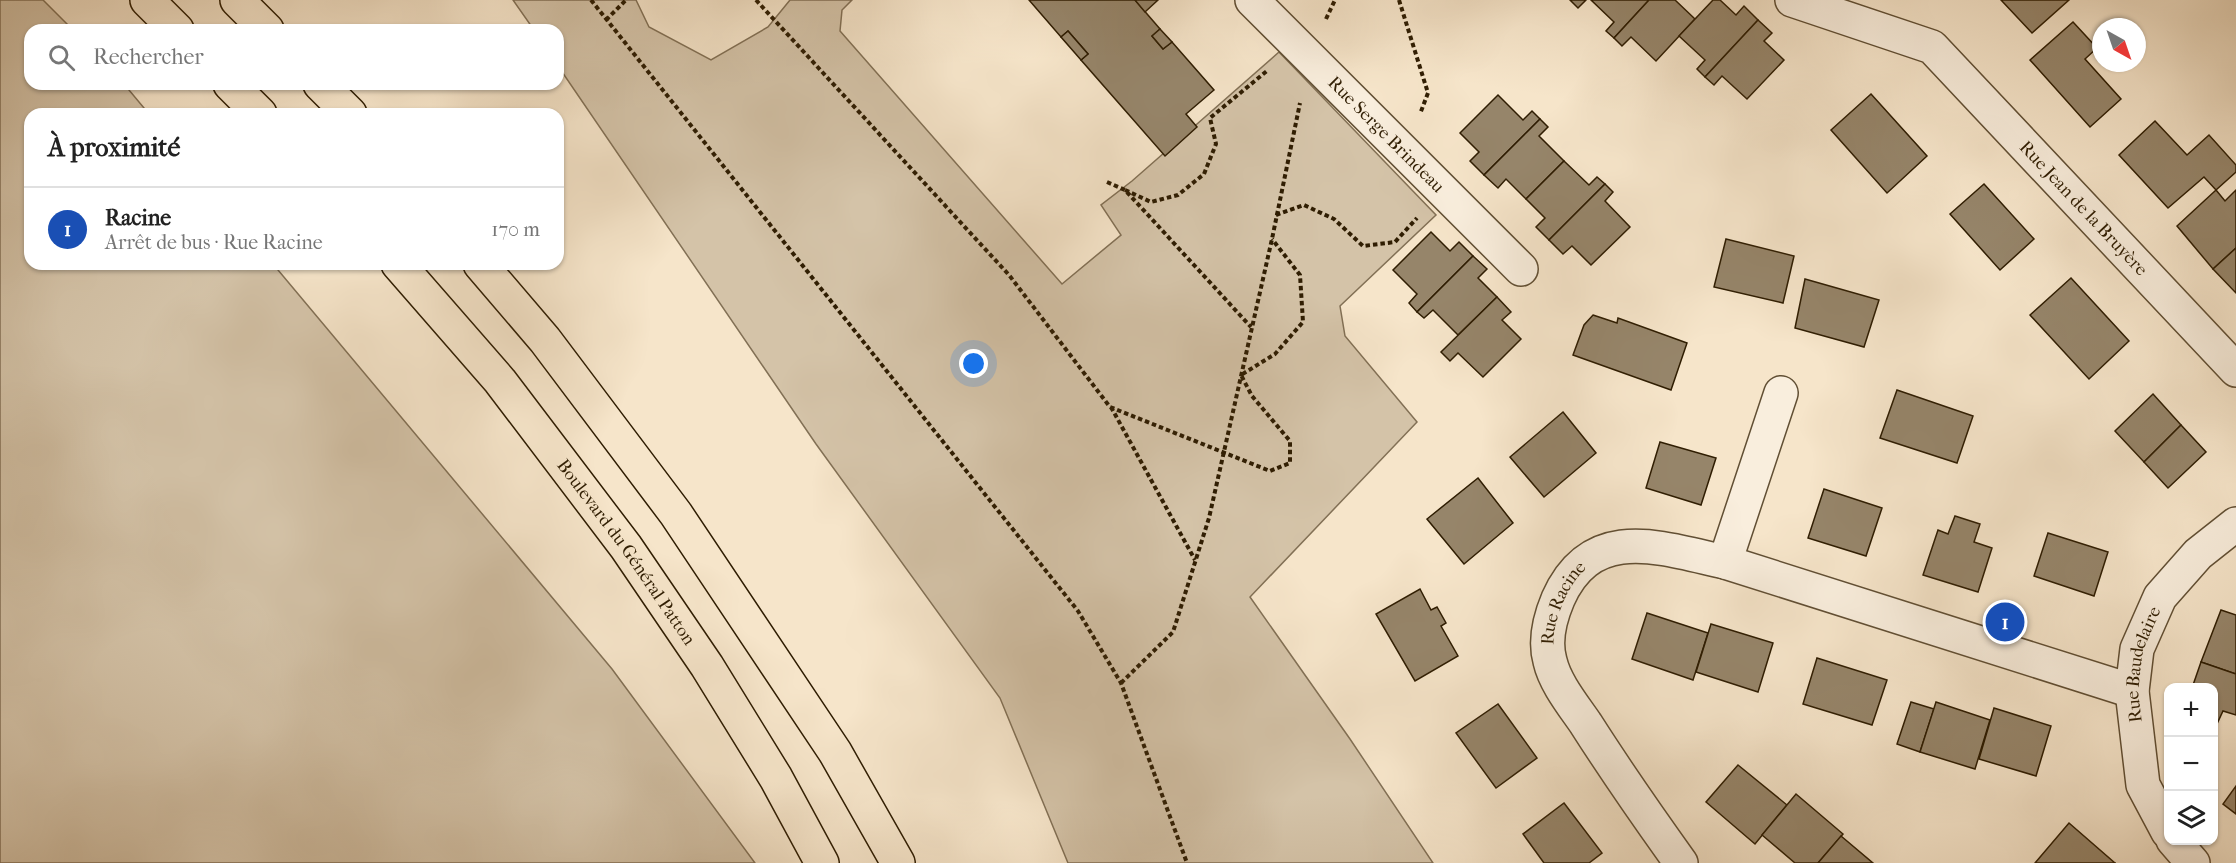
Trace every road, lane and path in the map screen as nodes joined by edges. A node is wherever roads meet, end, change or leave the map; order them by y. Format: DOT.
graph roads {
  1 [pos="147,0"];
  2 [pos="237,0"];
  3 [pos="591,0"];
  4 [pos="626,0"];
  5 [pos="756,0"];
  6 [pos="1252,0"];
  7 [pos="1335,0"];
  8 [pos="1399,0"];
  9 [pos="1792,0"];
  10 [pos="606,20"];
  11 [pos="171,24"];
  12 [pos="261,24"];
  13 [pos="1304,52"];
  14 [pos="236,90"];
  15 [pos="326,90"];
  16 [pos="254,108"];
  17 [pos="344,108"];
  18 [pos="1404,154"];
  19 [pos="1107,182"];
  20 [pos="1125,190"];
  21 [pos="1441,190"];
  22 [pos="1276,215"];
  23 [pos="1272,239"];
  24 [pos="1521,269"];
  25 [pos="403,270"];
  26 [pos="485,270"];
  27 [pos="1252,328"];
  28 [pos="2236,370"];
  29 [pos="1241,375"];
  30 [pos="1780,393"];
  31 [pos="1110,407"];
  32 [pos="1224,453"];
  33 [pos="2236,524"];
  34 [pos="1195,560"];
  35 [pos="1725,562"];
  36 [pos="1121,683"];
  37 [pos="2132,691"];
  38 [pos="2164,823"];
  39 [pos="2177,845"];
  40 [pos="822,863"];
  41 [pos="898,863"];
  42 [pos="1187,863"];
  43 [pos="1681,863"];
  44 [pos="2193,863"];
  1 -- 11 [label="highway"];
  2 -- 12 [label="highway"];
  3 -- 10 [label="path"];
  4 -- 10 [label="path"];
  5 -- 31 [label="path"];
  6 -- 13 [label="street, Rue Serge Brindeau"];
  7 -- 13 [label="path"];
  8 -- 18 [label="path"];
  9 -- 28 [label="street, Rue Jean de la Bruyère"];
  10 -- 36 [label="path"];
  13 -- 18 [label="street, Rue Serge Brindeau"];
  13 -- 20 [label="path"];
  13 -- 22 [label="path"];
  14 -- 16 [label="highway"];
  15 -- 17 [label="highway"];
  18 -- 21 [label="street, Rue Serge Brindeau"];
  19 -- 20 [label="path"];
  20 -- 27 [label="path"];
  21 -- 22 [label="path"];
  21 -- 24 [label="street, Rue Serge Brindeau"];
  22 -- 23 [label="path"];
  23 -- 27 [label="path"];
  23 -- 29 [label="path"];
  25 -- 40 [label="highway, Boulevard du Général Patton"];
  26 -- 41 [label="highway"];
  27 -- 29 [label="path"];
  29 -- 32 [label="path"];
  29 -- 32 [label="path"];
  30 -- 35 [label="street"];
  31 -- 32 [label="path"];
  31 -- 34 [label="path"];
  32 -- 34 [label="path"];
  33 -- 37 [label="street, Rue Baudelaire"];
  34 -- 36 [label="path"];
  35 -- 37 [label="street, Rue Racine"];
  35 -- 43 [label="street, Rue Racine"];
  36 -- 42 [label="path"];
  37 -- 38 [label="street, Rue Baudelaire"];
  39 -- 44 [label="street"];
}
